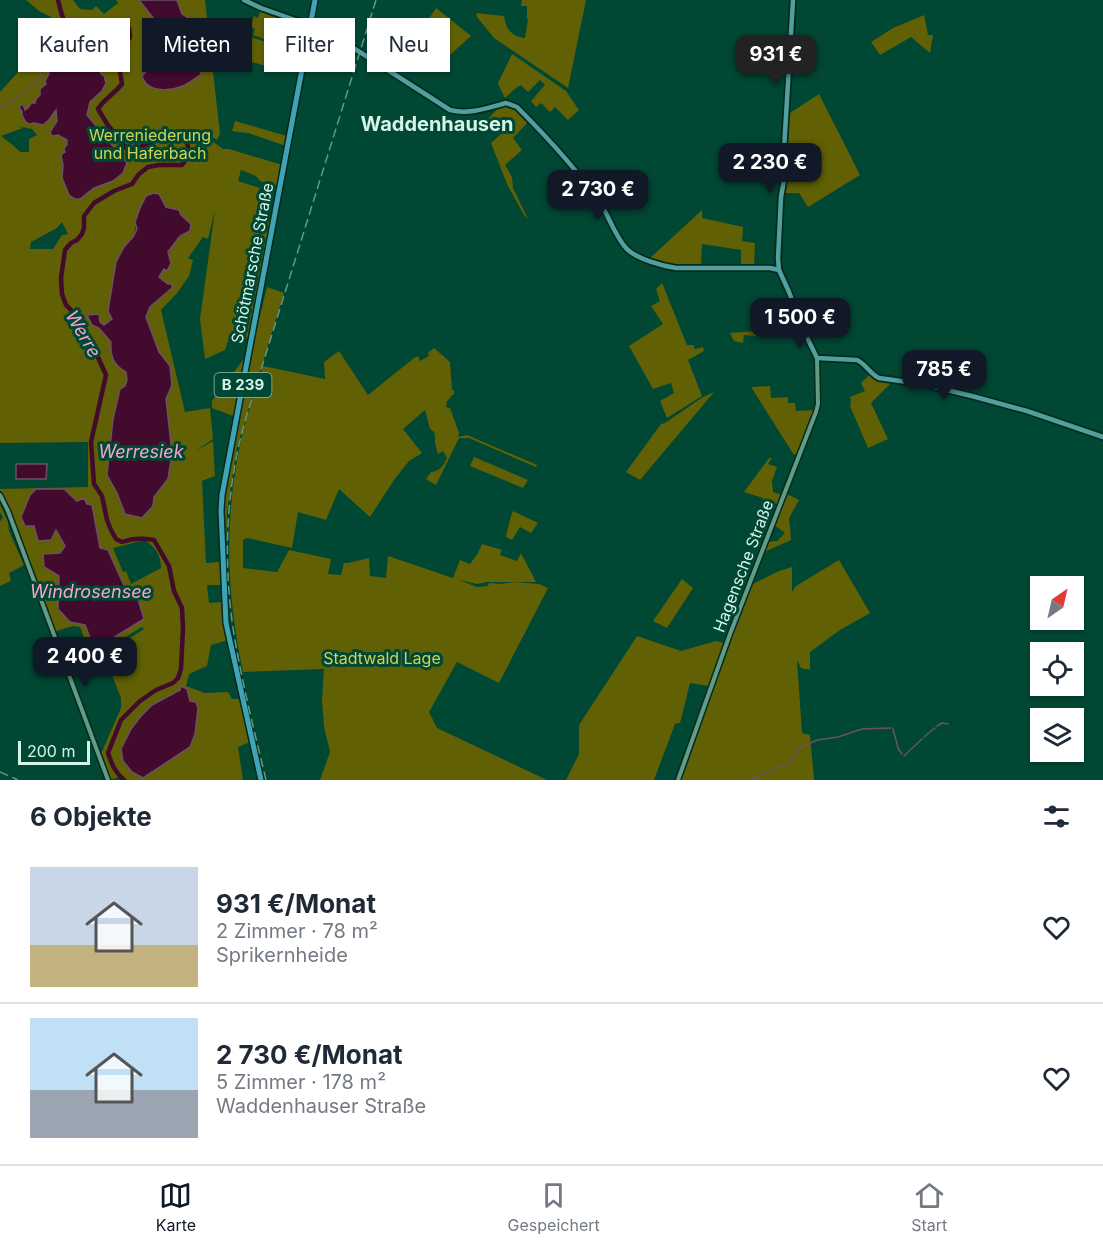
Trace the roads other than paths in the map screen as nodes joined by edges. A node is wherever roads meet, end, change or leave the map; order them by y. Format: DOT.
graph roads {
  1 [pos="244,0"];
  2 [pos="315,0"];
  3 [pos="793,0"];
  4 [pos="290,18"];
  5 [pos="311,18"];
  6 [pos="355,47"];
  7 [pos="301,72"];
  8 [pos="779,270"];
  9 [pos="817,358"];
  10 [pos="1103,437"];
  11 [pos="0,495"];
  12 [pos="108,780"];
  13 [pos="261,780"];
  14 [pos="678,780"];
  1 -- 4 [label="main road"];
  2 -- 5 [label="main road, Schötmarsche Straße / B 239"];
  3 -- 8 [label="main road"];
  6 -- 8 [label="main road"];
  7 -- 13 [label="main road, Schötmarsche Straße / B 239"];
  8 -- 9 [label="main road"];
  9 -- 10 [label="main road"];
  9 -- 14 [label="street, Hagensche Straße"];
  11 -- 12 [label="street"];
}
